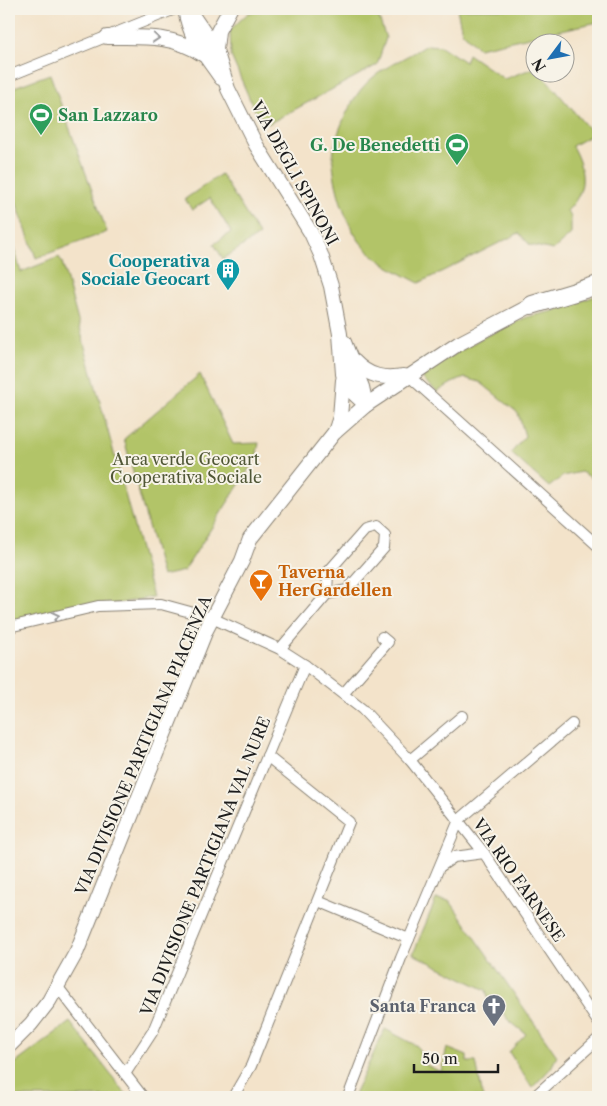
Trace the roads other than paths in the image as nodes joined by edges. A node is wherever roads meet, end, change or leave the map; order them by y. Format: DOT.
graph roads {
  1 [pos="175,9"];
  2 [pos="187,9"];
  3 [pos="230,9"];
  4 [pos="107,37"];
  5 [pos="216,50"];
  6 [pos="202,54"];
  7 [pos="9,76"];
  8 [pos="228,89"];
  9 [pos="598,284"];
  10 [pos="532,306"];
  11 [pos="340,334"];
  12 [pos="351,357"];
  13 [pos="343,374"];
  14 [pos="408,375"];
  15 [pos="366,405"];
  16 [pos="334,433"];
  17 [pos="598,546"];
  18 [pos="327,594"];
  19 [pos="212,618"];
  20 [pos="9,626"];
  21 [pos="382,637"];
  22 [pos="280,649"];
  23 [pos="305,666"];
  24 [pos="344,693"];
  25 [pos="462,716"];
  26 [pos="572,724"];
  27 [pos="267,756"];
  28 [pos="410,760"];
  29 [pos="459,820"];
  30 [pos="484,853"];
  31 [pos="439,868"];
  32 [pos="318,901"];
  33 [pos="409,939"];
  34 [pos="57,986"];
  35 [pos="598,1022"];
  36 [pos="598,1039"];
  37 [pos="9,1046"];
  38 [pos="125,1074"];
  39 [pos="143,1097"];
  40 [pos="233,1097"];
  41 [pos="348,1097"];
  42 [pos="534,1097"];
  1 -- 4 [label="street"];
  2 -- 5 [label="street, VIA DEGLI SPINONI"];
  2 -- 6 [label="street, VIA DEGLI SPINONI"];
  3 -- 5 [label="street"];
  4 -- 6 [label="street, one-way"];
  4 -- 7 [label="street"];
  5 -- 8 [label="street, VIA DEGLI SPINONI"];
  6 -- 8 [label="street, VIA DEGLI SPINONI"];
  8 -- 11 [label="street, VIA DEGLI SPINONI"];
  9 -- 10 [label="highway"];
  10 -- 14 [label="street, VIA DIVISIONE PARTIGIANA PIACENZA"];
  11 -- 12 [label="street, VIA DEGLI SPINONI"];
  11 -- 13 [label="street, VIA DEGLI SPINONI"];
  12 -- 14 [label="street"];
  12 -- 15 [label="street, VIA DEGLI SPINONI"];
  13 -- 15 [label="street, VIA DEGLI SPINONI"];
  13 -- 16 [label="street"];
  14 -- 15 [label="street, VIA DIVISIONE PARTIGIANA PIACENZA"];
  14 -- 17 [label="street"];
  15 -- 16 [label="street, VIA DIVISIONE PARTIGIANA PIACENZA"];
  16 -- 19 [label="street, VIA DIVISIONE PARTIGIANA PIACENZA"];
  18 -- 18 [label="street"];
  18 -- 22 [label="street"];
  20 -- 19 [label="street, VIA RIO FARNESE, one-way"];
  19 -- 22 [label="street, VIA RIO FARNESE"];
  19 -- 34 [label="street, VIA DIVISIONE PARTIGIANA PIACENZA"];
  21 -- 24 [label="street"];
  22 -- 23 [label="street, VIA RIO FARNESE"];
  23 -- 24 [label="street, VIA RIO FARNESE"];
  23 -- 27 [label="street, VIA DIVISIONE PARTIGIANA VAL NURE"];
  24 -- 28 [label="street, VIA RIO FARNESE"];
  25 -- 28 [label="street"];
  26 -- 29 [label="street"];
  27 -- 32 [label="street"];
  27 -- 38 [label="street, VIA DIVISIONE PARTIGIANA VAL NURE"];
  28 -- 29 [label="street, VIA RIO FARNESE"];
  29 -- 30 [label="street, VIA RIO FARNESE"];
  29 -- 31 [label="street"];
  30 -- 31 [label="street"];
  30 -- 35 [label="street, VIA RIO FARNESE"];
  31 -- 33 [label="street"];
  32 -- 33 [label="street"];
  32 -- 40 [label="street"];
  33 -- 41 [label="street"];
  34 -- 37 [label="street, VIA DIVISIONE PARTIGIANA PIACENZA"];
  34 -- 38 [label="street"];
  36 -- 42 [label="street"];
  38 -- 39 [label="street"];
}
